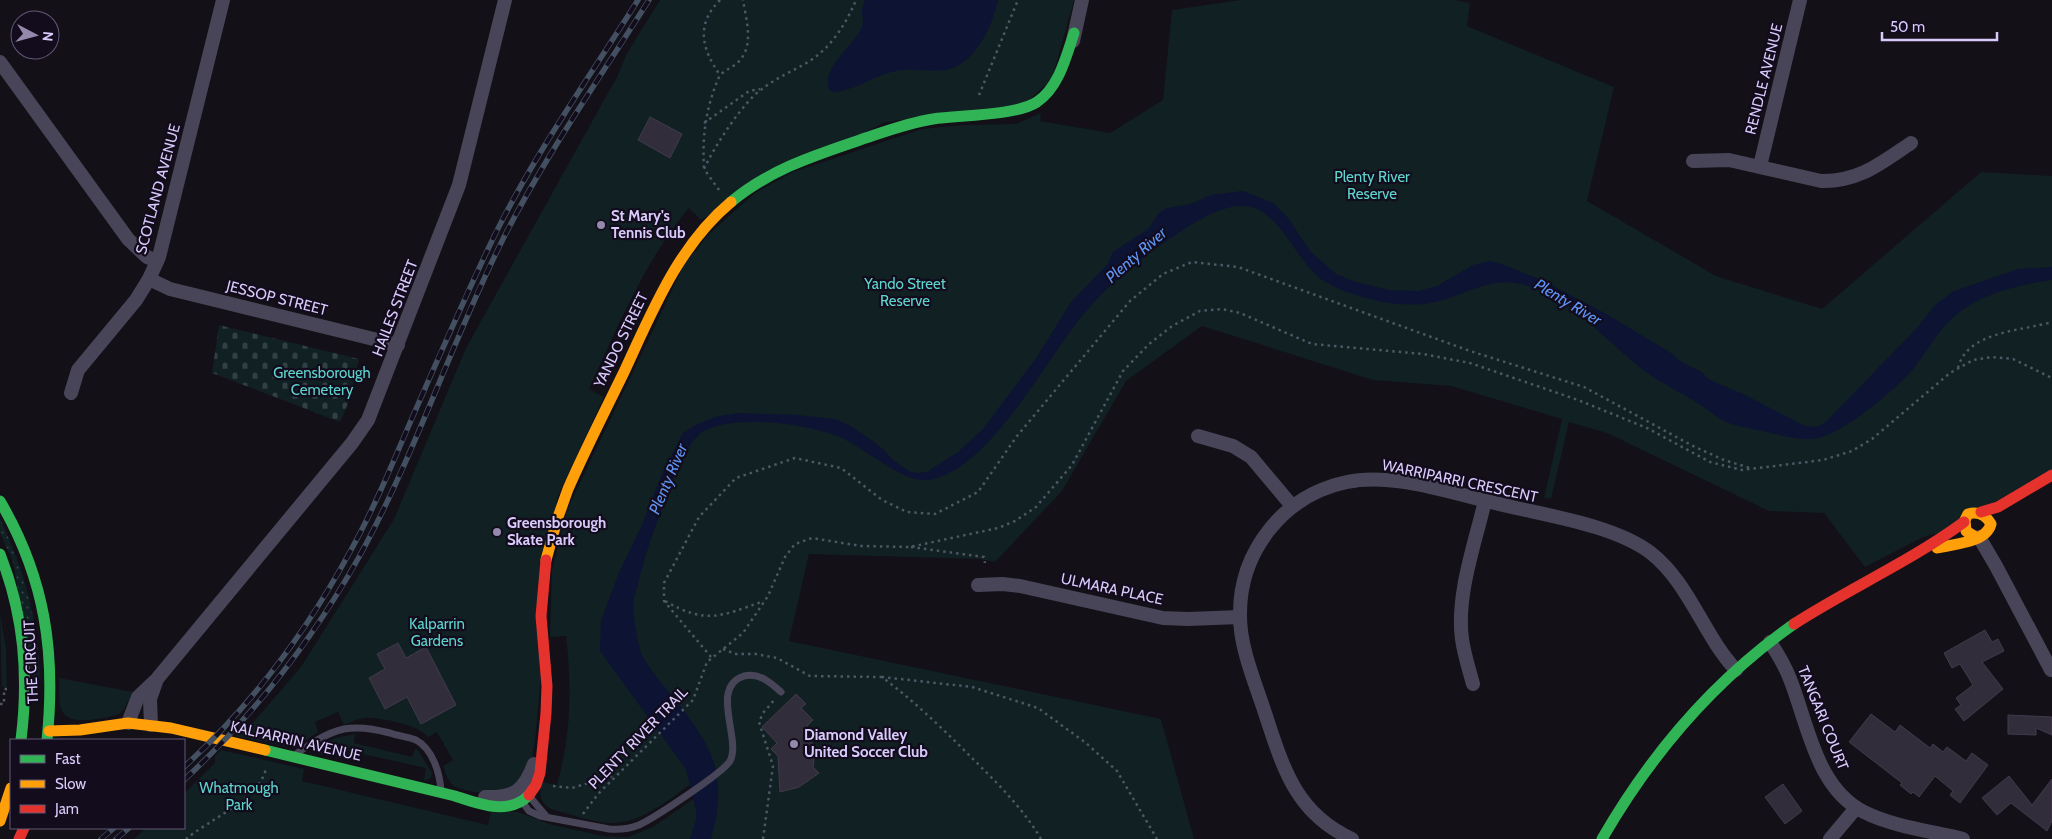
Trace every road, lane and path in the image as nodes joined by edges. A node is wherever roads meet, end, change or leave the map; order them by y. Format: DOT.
graph roads {
  1 [pos="223,0"];
  2 [pos="505,0"];
  3 [pos="720,0"];
  4 [pos="743,0"];
  5 [pos="856,0"];
  6 [pos="1018,0"];
  7 [pos="1082,0"];
  8 [pos="1800,0"];
  9 [pos="1074,33"];
  10 [pos="0,62"];
  11 [pos="720,74"];
  12 [pos="762,89"];
  13 [pos="974,114"];
  14 [pos="946,118"];
  15 [pos="704,123"];
  16 [pos="1911,143"];
  17 [pos="1693,161"];
  18 [pos="1760,166"];
  19 [pos="704,169"];
  20 [pos="729,203"];
  21 [pos="157,261"];
  22 [pos="149,279"];
  23 [pos="2052,322"];
  24 [pos="398,345"];
  25 [pos="1958,368"];
  26 [pos="2052,378"];
  27 [pos="70,393"];
  28 [pos="1198,436"];
  29 [pos="1754,469"];
  30 [pos="2052,475"];
  31 [pos="2044,493"];
  32 [pos="0,501"];
  33 [pos="1485,501"];
  34 [pos="1292,506"];
  35 [pos="1981,512"];
  36 [pos="1964,522"];
  37 [pos="1983,534"];
  38 [pos="910,547"];
  39 [pos="0,554"];
  40 [pos="1909,558"];
  41 [pos="985,563"];
  42 [pos="978,586"];
  43 [pos="765,600"];
  44 [pos="664,601"];
  45 [pos="1240,617"];
  46 [pos="1770,642"];
  47 [pos="722,649"];
  48 [pos="711,657"];
  49 [pos="1736,670"];
  50 [pos="2051,670"];
  51 [pos="882,677"];
  52 [pos="157,679"];
  53 [pos="1473,684"];
  54 [pos="10,689"];
  55 [pos="781,692"];
  56 [pos="0,704"];
  57 [pos="128,724"];
  58 [pos="151,725"];
  59 [pos="35,733"];
  60 [pos="544,735"];
  61 [pos="270,752"];
  62 [pos="292,757"];
  63 [pos="618,774"];
  64 [pos="537,783"];
  65 [pos="10,791"];
  66 [pos="448,794"];
  67 [pos="522,796"];
  68 [pos="1856,808"];
  69 [pos="0,821"];
  70 [pos="579,823"];
  71 [pos="1347,838"];
  72 [pos="186,839"];
  73 [pos="763,839"];
  74 [pos="1040,839"];
  75 [pos="1157,839"];
  76 [pos="1602,839"];
  77 [pos="1830,839"];
  78 [pos="1963,839"];
  1 -- 21 [label="street, SCOTLAND AVENUE"];
  2 -- 24 [label="street, HAILES STREET"];
  3 -- 11 [label="path"];
  4 -- 11 [label="path"];
  5 -- 12 [label="path"];
  6 -- 13 [label="path"];
  7 -- 9 [label="street, YANDO STREET"];
  8 -- 18 [label="street, RENDLE AVENUE"];
  9 -- 13 [label="street, YANDO STREET"];
  9 -- 14 [label="street, YANDO STREET"];
  10 -- 21 [label="street"];
  11 -- 15 [label="path"];
  12 -- 15 [label="path"];
  12 -- 19 [label="path"];
  13 -- 14 [label="street, YANDO STREET"];
  14 -- 20 [label="street, YANDO STREET"];
  15 -- 19 [label="path"];
  16 -- 18 [label="street"];
  17 -- 18 [label="street"];
  19 -- 20 [label="path"];
  20 -- 60 [label="street, YANDO STREET"];
  21 -- 22 [label="street, SCOTLAND AVENUE"];
  22 -- 24 [label="street, JESSOP STREET"];
  22 -- 27 [label="street, SCOTLAND AVENUE"];
  23 -- 25 [label="path"];
  24 -- 52 [label="street, HAILES STREET"];
  25 -- 26 [label="path"];
  25 -- 29 [label="path"];
  28 -- 34 [label="street"];
  29 -- 38 [label="path"];
  29 -- 44 [label="path"];
  30 -- 35 [label="street"];
  31 -- 37 [label="street"];
  32 -- 59 [label="street, THE CIRCUIT"];
  33 -- 34 [label="street, WARRIPARRI CRESCENT"];
  33 -- 49 [label="street, WARRIPARRI CRESCENT"];
  33 -- 53 [label="street"];
  34 -- 45 [label="street, WARRIPARRI CRESCENT"];
  35 -- 36 [label="street"];
  35 -- 37 [label="street"];
  36 -- 37 [label="street"];
  36 -- 40 [label="street"];
  37 -- 40 [label="street"];
  37 -- 50 [label="street"];
  38 -- 41 [label="path"];
  38 -- 43 [label="path"];
  39 -- 59 [label="street, THE CIRCUIT"];
  40 -- 46 [label="street"];
  42 -- 45 [label="street, ULMARA PLACE"];
  43 -- 44 [label="path"];
  43 -- 47 [label="path"];
  44 -- 48 [label="path"];
  45 -- 71 [label="street, WARRIPARRI CRESCENT"];
  46 -- 49 [label="street"];
  46 -- 68 [label="street, TANGARI COURT"];
  47 -- 48 [label="path"];
  47 -- 51 [label="path"];
  48 -- 63 [label="path, PLENTY RIVER TRAIL"];
  49 -- 76 [label="street"];
  51 -- 74 [label="path"];
  51 -- 75 [label="path"];
  52 -- 57 [label="street, HAILES STREET"];
  52 -- 58 [label="street, HAILES STREET"];
  54 -- 56 [label="path"];
  55 -- 70 [label="lane"];
  55 -- 73 [label="path"];
  57 -- 58 [label="street, KALPARRIN AVENUE"];
  57 -- 59 [label="street"];
  58 -- 61 [label="street, KALPARRIN AVENUE"];
  60 -- 64 [label="street, YANDO STREET"];
  60 -- 67 [label="street, YANDO STREET"];
  61 -- 62 [label="street, KALPARRIN AVENUE"];
  61 -- 72 [label="path"];
  62 -- 66 [label="street, KALPARRIN AVENUE"];
  62 -- 66 [label="lane"];
  63 -- 64 [label="path"];
  63 -- 70 [label="path, PLENTY RIVER TRAIL"];
  64 -- 67 [label="street, YANDO STREET"];
  65 -- 69 [label="street"];
  66 -- 67 [label="street, KALPARRIN AVENUE"];
  67 -- 70 [label="lane"];
  68 -- 77 [label="street"];
  68 -- 78 [label="street, TANGARI COURT"];
}
